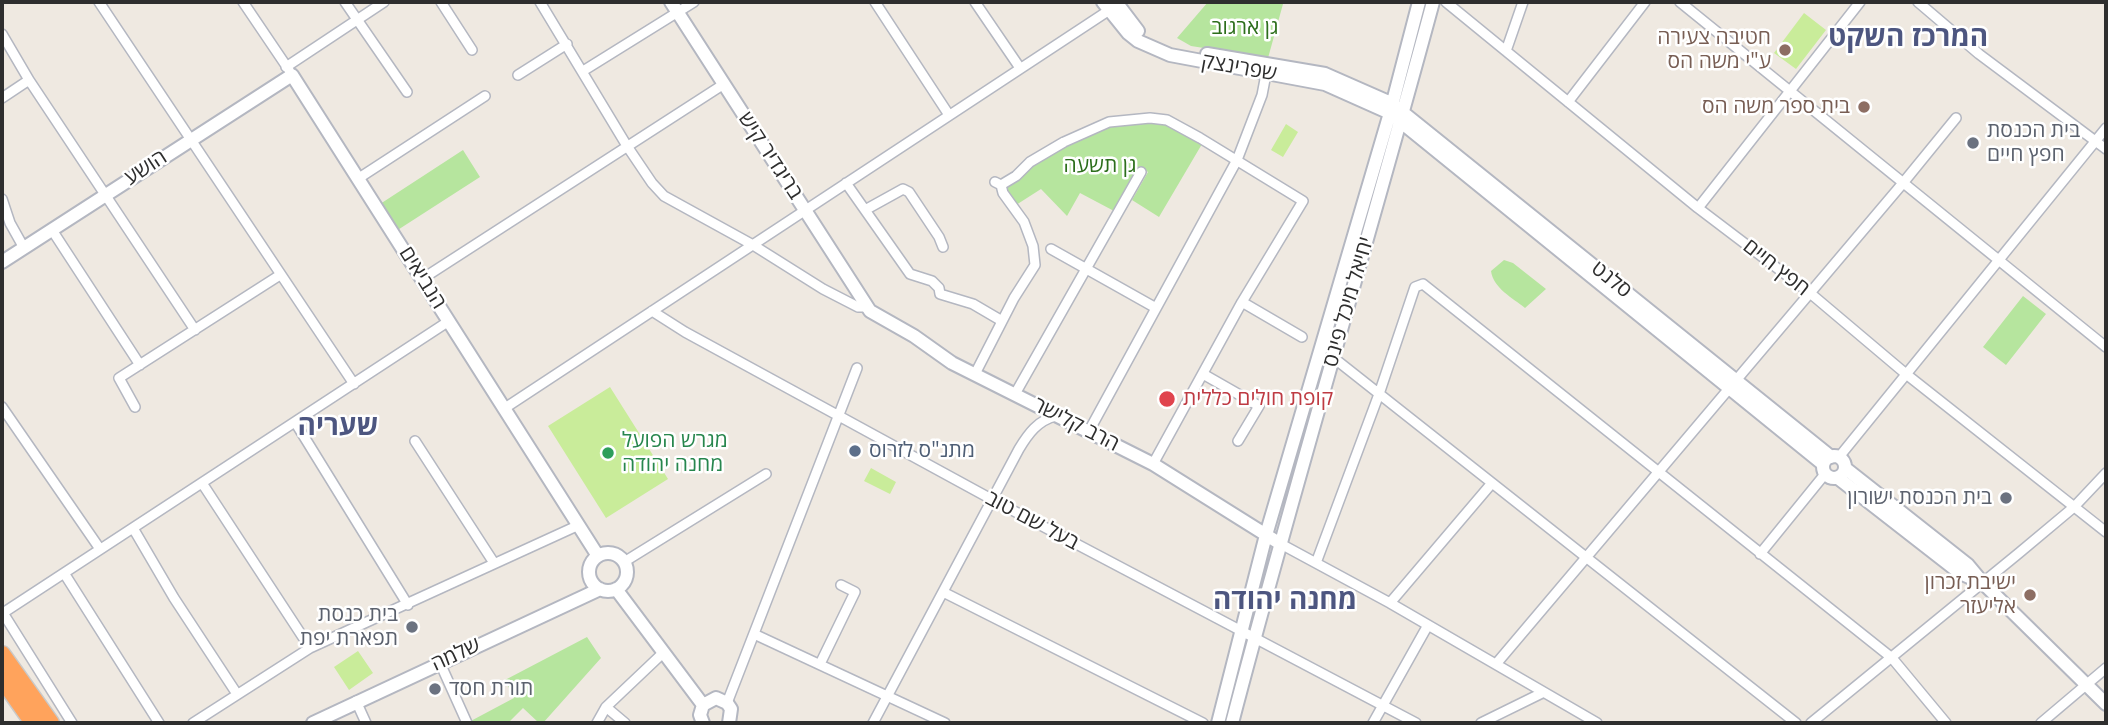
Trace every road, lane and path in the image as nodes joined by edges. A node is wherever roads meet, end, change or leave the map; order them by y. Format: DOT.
graph roads {
  1 [pos="99,2"];
  2 [pos="243,2"];
  3 [pos="345,2"];
  4 [pos="384,2"];
  5 [pos="441,2"];
  6 [pos="540,2"];
  7 [pos="694,2"];
  8 [pos="875,2"];
  9 [pos="975,2"];
  10 [pos="1419,2"];
  11 [pos="1433,2"];
  12 [pos="1446,2"];
  13 [pos="1523,2"];
  14 [pos="1645,2"];
  15 [pos="1680,2"];
  16 [pos="1860,2"];
  17 [pos="1917,2"];
  18 [pos="1113,4"];
  19 [pos="674,7"];
  20 [pos="357,20"];
  21 [pos="2,34"];
  22 [pos="567,44"];
  23 [pos="472,50"];
  24 [pos="1506,51"];
  25 [pos="1020,68"];
  26 [pos="1268,68"];
  27 [pos="289,71"];
  28 [pos="583,71"];
  29 [pos="518,75"];
  30 [pos="29,80"];
  31 [pos="723,84"];
  32 [pos="1396,85"];
  33 [pos="1790,91"];
  34 [pos="407,92"];
  35 [pos="485,96"];
  36 [pos="1376,97"];
  37 [pos="2,98"];
  38 [pos="1568,102"];
  39 [pos="1396,113"];
  40 [pos="949,115"];
  41 [pos="1956,118"];
  42 [pos="2106,128"];
  43 [pos="191,139"];
  44 [pos="2096,140"];
  45 [pos="627,146"];
  46 [pos="2106,149"];
  47 [pos="1237,160"];
  48 [pos="1141,172"];
  49 [pos="359,178"];
  50 [pos="846,183"];
  51 [pos="1903,183"];
  52 [pos="105,196"];
  53 [pos="2,199"];
  54 [pos="1698,208"];
  55 [pos="805,210"];
  56 [pos="865,210"];
  57 [pos="52,230"];
  58 [pos="752,245"];
  59 [pos="943,247"];
  60 [pos="24,248"];
  61 [pos="1051,249"];
  62 [pos="1999,260"];
  63 [pos="2,262"];
  64 [pos="1086,269"];
  65 [pos="280,275"];
  66 [pos="422,279"];
  67 [pos="1810,293"];
  68 [pos="1242,302"];
  69 [pos="1156,308"];
  70 [pos="869,309"];
  71 [pos="652,311"];
  72 [pos="449,321"];
  73 [pos="1002,321"];
  74 [pos="195,330"];
  75 [pos="1302,337"];
  76 [pos="2106,347"];
  77 [pos="1319,355"];
  78 [pos="1333,357"];
  79 [pos="140,365"];
  80 [pos="857,368"];
  81 [pos="975,374"];
  82 [pos="1203,374"];
  83 [pos="1906,374"];
  84 [pos="354,384"];
  85 [pos="1732,384"];
  86 [pos="1015,394"];
  87 [pos="1379,394"];
  88 [pos="2,407"];
  89 [pos="135,407"];
  90 [pos="505,408"];
  91 [pos="1056,416"];
  92 [pos="840,417"];
  93 [pos="295,422"];
  94 [pos="1089,430"];
  95 [pos="415,441"];
  96 [pos="1238,441"];
  97 [pos="1153,464"];
  98 [pos="1833,466"];
  99 [pos="1659,471"];
  100 [pos="2106,472"];
  101 [pos="766,474"];
  102 [pos="201,483"];
  103 [pos="1492,483"];
  104 [pos="993,500"];
  105 [pos="2074,506"];
  106 [pos="579,525"];
  107 [pos="133,528"];
  108 [pos="2106,532"];
  109 [pos="1266,535"];
  110 [pos="1279,543"];
  111 [pos="100,549"];
  112 [pos="1760,554"];
  113 [pos="598,556"];
  114 [pos="1586,557"];
  115 [pos="624,562"];
  116 [pos="494,563"];
  117 [pos="1316,564"];
  118 [pos="64,573"];
  119 [pos="1983,583"];
  120 [pos="841,585"];
  121 [pos="600,589"];
  122 [pos="617,589"];
  123 [pos="943,592"];
  124 [pos="1390,603"];
  125 [pos="408,604"];
  126 [pos="3,613"];
  127 [pos="1428,625"];
  128 [pos="1241,632"];
  129 [pos="754,634"];
  130 [pos="1254,639"];
  131 [pos="310,648"];
  132 [pos="664,652"];
  133 [pos="2,654"];
  134 [pos="1892,658"];
  135 [pos="440,663"];
  136 [pos="820,664"];
  137 [pos="1496,664"];
  138 [pos="2106,668"];
  139 [pos="2,679"];
  140 [pos="2087,685"];
  141 [pos="1542,693"];
  142 [pos="237,694"];
  143 [pos="888,695"];
  144 [pos="356,701"];
  145 [pos="727,703"];
  146 [pos="2106,704"];
  147 [pos="703,705"];
  148 [pos="606,707"];
  149 [pos="1382,707"];
  150 [pos="33,723"];
  151 [pos="51,723"];
  152 [pos="72,723"];
  153 [pos="159,723"];
  154 [pos="193,723"];
  155 [pos="313,723"];
  156 [pos="366,723"];
  157 [pos="467,723"];
  158 [pos="597,723"];
  159 [pos="625,723"];
  160 [pos="702,723"];
  161 [pos="729,723"];
  162 [pos="873,723"];
  163 [pos="945,723"];
  164 [pos="1203,723"];
  165 [pos="1218,723"];
  166 [pos="1232,723"];
  167 [pos="1373,723"];
  168 [pos="1416,723"];
  169 [pos="1481,723"];
  170 [pos="1597,723"];
  171 [pos="1796,723"];
  172 [pos="1811,723"];
  173 [pos="1946,723"];
  174 [pos="2041,723"];
  1 -- 43 [label="street"];
  2 -- 27 [label="street, הנביאים"];
  3 -- 20 [label="street"];
  4 -- 20 [label="street"];
  5 -- 23 [label="street"];
  6 -- 22 [label="street"];
  7 -- 19 [label="street"];
  8 -- 40 [label="street"];
  9 -- 25 [label="street"];
  10 -- 32 [label="street, יחיאל מיכל פינס"];
  11 -- 39 [label="street, יחיאל מיכל פינס"];
  12 -- 24 [label="street, חפץ חיים"];
  13 -- 24 [label="street"];
  14 -- 38 [label="street"];
  15 -- 33 [label="street"];
  16 -- 33 [label="street"];
  17 -- 44 [label="street"];
  18 -- 25 [label="street"];
  18 -- 26 [label="street, שפרינצק"];
  19 -- 28 [label="street"];
  19 -- 31 [label="street, בריגדיר קיש"];
  20 -- 27 [label="street"];
  20 -- 34 [label="street"];
  21 -- 30 [label="street"];
  22 -- 28 [label="street"];
  22 -- 29 [label="street"];
  24 -- 38 [label="street, חפץ חיים"];
  25 -- 40 [label="street"];
  26 -- 36 [label="street, שפרינצק"];
  26 -- 39 [label="street, שפרינצק"];
  26 -- 47 [label="street"];
  27 -- 43 [label="street, הושע"];
  27 -- 49 [label="street, הנביאים"];
  28 -- 45 [label="street"];
  30 -- 37 [label="street"];
  30 -- 52 [label="street"];
  31 -- 45 [label="street"];
  31 -- 55 [label="street, בריגדיר קיש"];
  32 -- 36 [label="street"];
  32 -- 39 [label="street, יחיאל מיכל פינס"];
  33 -- 51 [label="street"];
  33 -- 54 [label="street"];
  35 -- 49 [label="street"];
  36 -- 39 [label="street, שפרינצק"];
  38 -- 54 [label="street, חפץ חיים"];
  39 -- 77 [label="street, יחיאל מיכל פינס"];
  39 -- 78 [label="street, יחיאל מיכל פינס"];
  39 -- 85 [label="street, סלנט"];
  40 -- 50 [label="street"];
  41 -- 51 [label="street"];
  42 -- 44 [label="street"];
  43 -- 52 [label="street, הושע"];
  43 -- 65 [label="street"];
  44 -- 46 [label="street"];
  44 -- 62 [label="street"];
  45 -- 58 [label="street"];
  45 -- 66 [label="street"];
  47 -- 68 [label="street"];
  47 -- 69 [label="street"];
  47 -- 73 [label="street"];
  48 -- 64 [label="street"];
  49 -- 66 [label="street, הנביאים"];
  50 -- 55 [label="street"];
  50 -- 56 [label="street"];
  51 -- 62 [label="street"];
  51 -- 67 [label="street"];
  52 -- 57 [label="street, הושע"];
  52 -- 74 [label="street"];
  53 -- 60 [label="street"];
  54 -- 67 [label="street, חפץ חיים"];
  55 -- 58 [label="street"];
  55 -- 70 [label="street, בריגדיר קיש"];
  56 -- 59 [label="street"];
  56 -- 73 [label="street"];
  57 -- 60 [label="street, הושע"];
  57 -- 79 [label="street"];
  58 -- 70 [label="street"];
  58 -- 71 [label="street"];
  60 -- 63 [label="street, הושע"];
  61 -- 64 [label="street"];
  62 -- 76 [label="street"];
  62 -- 83 [label="street"];
  64 -- 69 [label="street"];
  64 -- 86 [label="street"];
  65 -- 74 [label="street"];
  65 -- 84 [label="street"];
  66 -- 72 [label="street, הנביאים"];
  67 -- 83 [label="street, חפץ חיים"];
  67 -- 85 [label="street"];
  68 -- 75 [label="street"];
  68 -- 82 [label="street"];
  69 -- 94 [label="street"];
  70 -- 81 [label="street, הרב קלישר"];
  71 -- 90 [label="street"];
  71 -- 92 [label="street, בעל שם טוב"];
  72 -- 84 [label="street"];
  72 -- 90 [label="street, הנביאים"];
  73 -- 81 [label="street"];
  74 -- 79 [label="street"];
  77 -- 78 [label="street"];
  77 -- 109 [label="street, יחיאל מיכל פינס"];
  78 -- 87 [label="street"];
  78 -- 110 [label="street, יחיאל מיכל פינס"];
  79 -- 89 [label="street"];
  80 -- 92 [label="street"];
  81 -- 86 [label="street, הרב קלישר"];
  82 -- 96 [label="street"];
  82 -- 97 [label="street"];
  83 -- 98 [label="street"];
  83 -- 105 [label="street, חפץ חיים"];
  84 -- 93 [label="street"];
  85 -- 98 [label="street, סלנט"];
  85 -- 99 [label="street"];
  86 -- 91 [label="street, הרב קלישר"];
  87 -- 99 [label="street"];
  87 -- 103 [label="street"];
  87 -- 117 [label="street"];
  88 -- 111 [label="street"];
  90 -- 106 [label="street, הנביאים"];
  91 -- 94 [label="street, הרב קלישר"];
  91 -- 104 [label="street"];
  92 -- 104 [label="street, בעל שם טוב"];
  92 -- 129 [label="street"];
  93 -- 102 [label="street"];
  93 -- 125 [label="street"];
  94 -- 97 [label="street, הרב קלישר"];
  95 -- 116 [label="street"];
  97 -- 109 [label="street, הרב קלישר"];
  98 -- 112 [label="street"];
  98 -- 119 [label="street, סלנט"];
  99 -- 112 [label="street"];
  99 -- 114 [label="street"];
  100 -- 105 [label="street"];
  101 -- 115 [label="street"];
  102 -- 107 [label="street"];
  102 -- 131 [label="street"];
  103 -- 114 [label="street"];
  103 -- 124 [label="street"];
  104 -- 123 [label="street"];
  104 -- 128 [label="street, בעל שם טוב"];
  105 -- 108 [label="street, חפץ חיים"];
  105 -- 119 [label="street"];
  106 -- 113 [label="street, הנביאים"];
  106 -- 116 [label="street"];
  107 -- 111 [label="street"];
  107 -- 142 [label="street"];
  109 -- 110 [label="street, הרב קלישר"];
  109 -- 128 [label="street, יחיאל מיכל פינס"];
  110 -- 117 [label="street"];
  110 -- 130 [label="street, יחיאל מיכל פינס"];
  111 -- 118 [label="street"];
  112 -- 134 [label="street"];
  113 -- 115 [label="street"];
  113 -- 121 [label="street"];
  114 -- 137 [label="street"];
  114 -- 171 [label="street"];
  115 -- 122 [label="street"];
  116 -- 125 [label="street"];
  117 -- 124 [label="street"];
  118 -- 126 [label="street"];
  118 -- 153 [label="street"];
  119 -- 134 [label="street"];
  119 -- 140 [label="street, סלנט"];
  120 -- 136 [label="street"];
  121 -- 122 [label="street"];
  121 -- 135 [label="street, שלמה"];
  122 -- 132 [label="street"];
  123 -- 143 [label="street"];
  123 -- 164 [label="street"];
  124 -- 127 [label="street"];
  125 -- 131 [label="street"];
  126 -- 152 [label="street"];
  127 -- 137 [label="street"];
  127 -- 149 [label="street"];
  128 -- 130 [label="street, בעל שם טוב"];
  128 -- 165 [label="street, יחיאל מיכל פינס"];
  129 -- 136 [label="street"];
  129 -- 145 [label="street"];
  130 -- 149 [label="street, בעל שם טוב"];
  130 -- 166 [label="street, יחיאל מיכל פינס"];
  131 -- 142 [label="street"];
  132 -- 147 [label="street"];
  132 -- 148 [label="street"];
  133 -- 151 [label="highway"];
  134 -- 172 [label="street"];
  134 -- 173 [label="street"];
  135 -- 144 [label="street, שלמה"];
  135 -- 157 [label="street"];
  136 -- 143 [label="street"];
  137 -- 141 [label="street"];
  138 -- 140 [label="street"];
  139 -- 150 [label="highway"];
  140 -- 146 [label="street, סלנט"];
  140 -- 174 [label="street"];
  141 -- 169 [label="street"];
  141 -- 170 [label="street"];
  142 -- 154 [label="street"];
  143 -- 162 [label="street"];
  143 -- 163 [label="street"];
  144 -- 155 [label="street, שלמה"];
  144 -- 156 [label="street"];
  145 -- 147 [label="street"];
  145 -- 161 [label="street"];
  147 -- 160 [label="street"];
  148 -- 158 [label="street"];
  148 -- 159 [label="street"];
  149 -- 167 [label="street"];
  149 -- 168 [label="street, בעל שם טוב"];
}
